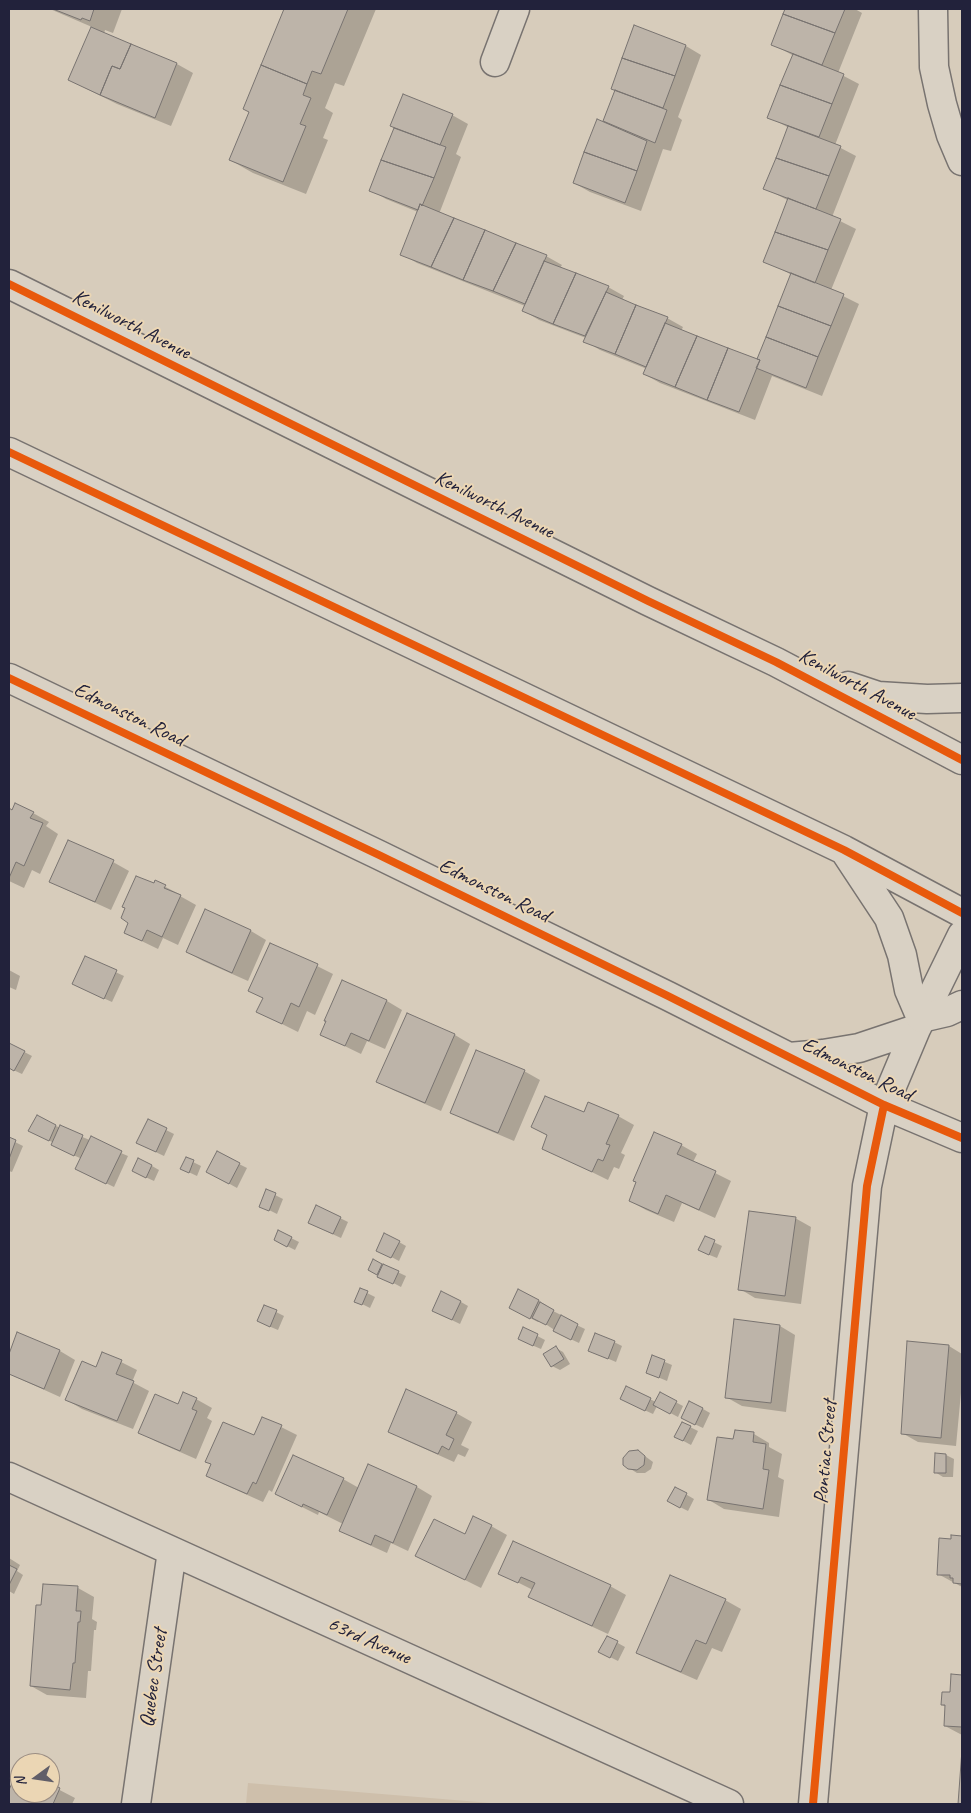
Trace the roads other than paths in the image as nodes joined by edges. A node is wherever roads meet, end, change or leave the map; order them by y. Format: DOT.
graph roads {
  1 [pos="515,9"];
  2 [pos="933,9"];
  3 [pos="495,62"];
  4 [pos="962,161"];
  5 [pos="9,284"];
  6 [pos="9,452"];
  7 [pos="776,662"];
  8 [pos="9,678"];
  9 [pos="962,698"];
  10 [pos="962,760"];
  11 [pos="844,850"];
  12 [pos="962,914"];
  13 [pos="962,934"];
  14 [pos="962,1005"];
  15 [pos="919,1024"];
  16 [pos="789,1057"];
  17 [pos="884,1105"];
  18 [pos="962,1138"];
  19 [pos="9,1477"];
  20 [pos="172,1551"];
  21 [pos="136,1804"];
  22 [pos="729,1804"];
  23 [pos="813,1804"];
  1 -- 3 [label="street"];
  2 -- 4 [label="street"];
  5 -- 7 [label="street, Kenilworth Avenue"];
  6 -- 11 [label="street"];
  7 -- 9 [label="street"];
  7 -- 10 [label="street, Kenilworth Avenue"];
  8 -- 16 [label="street, Edmonston Road"];
  11 -- 12 [label="street"];
  11 -- 15 [label="street"];
  13 -- 15 [label="street, Pontiac Street"];
  14 -- 15 [label="street"];
  15 -- 16 [label="street"];
  15 -- 17 [label="street, Pontiac Street"];
  16 -- 17 [label="street, Edmonston Road"];
  17 -- 18 [label="street, Edmonston Road"];
  17 -- 23 [label="street, Pontiac Street"];
  19 -- 20 [label="street, 63rd Avenue"];
  20 -- 21 [label="street, Quebec Street"];
  20 -- 22 [label="street, 63rd Avenue"];
}
